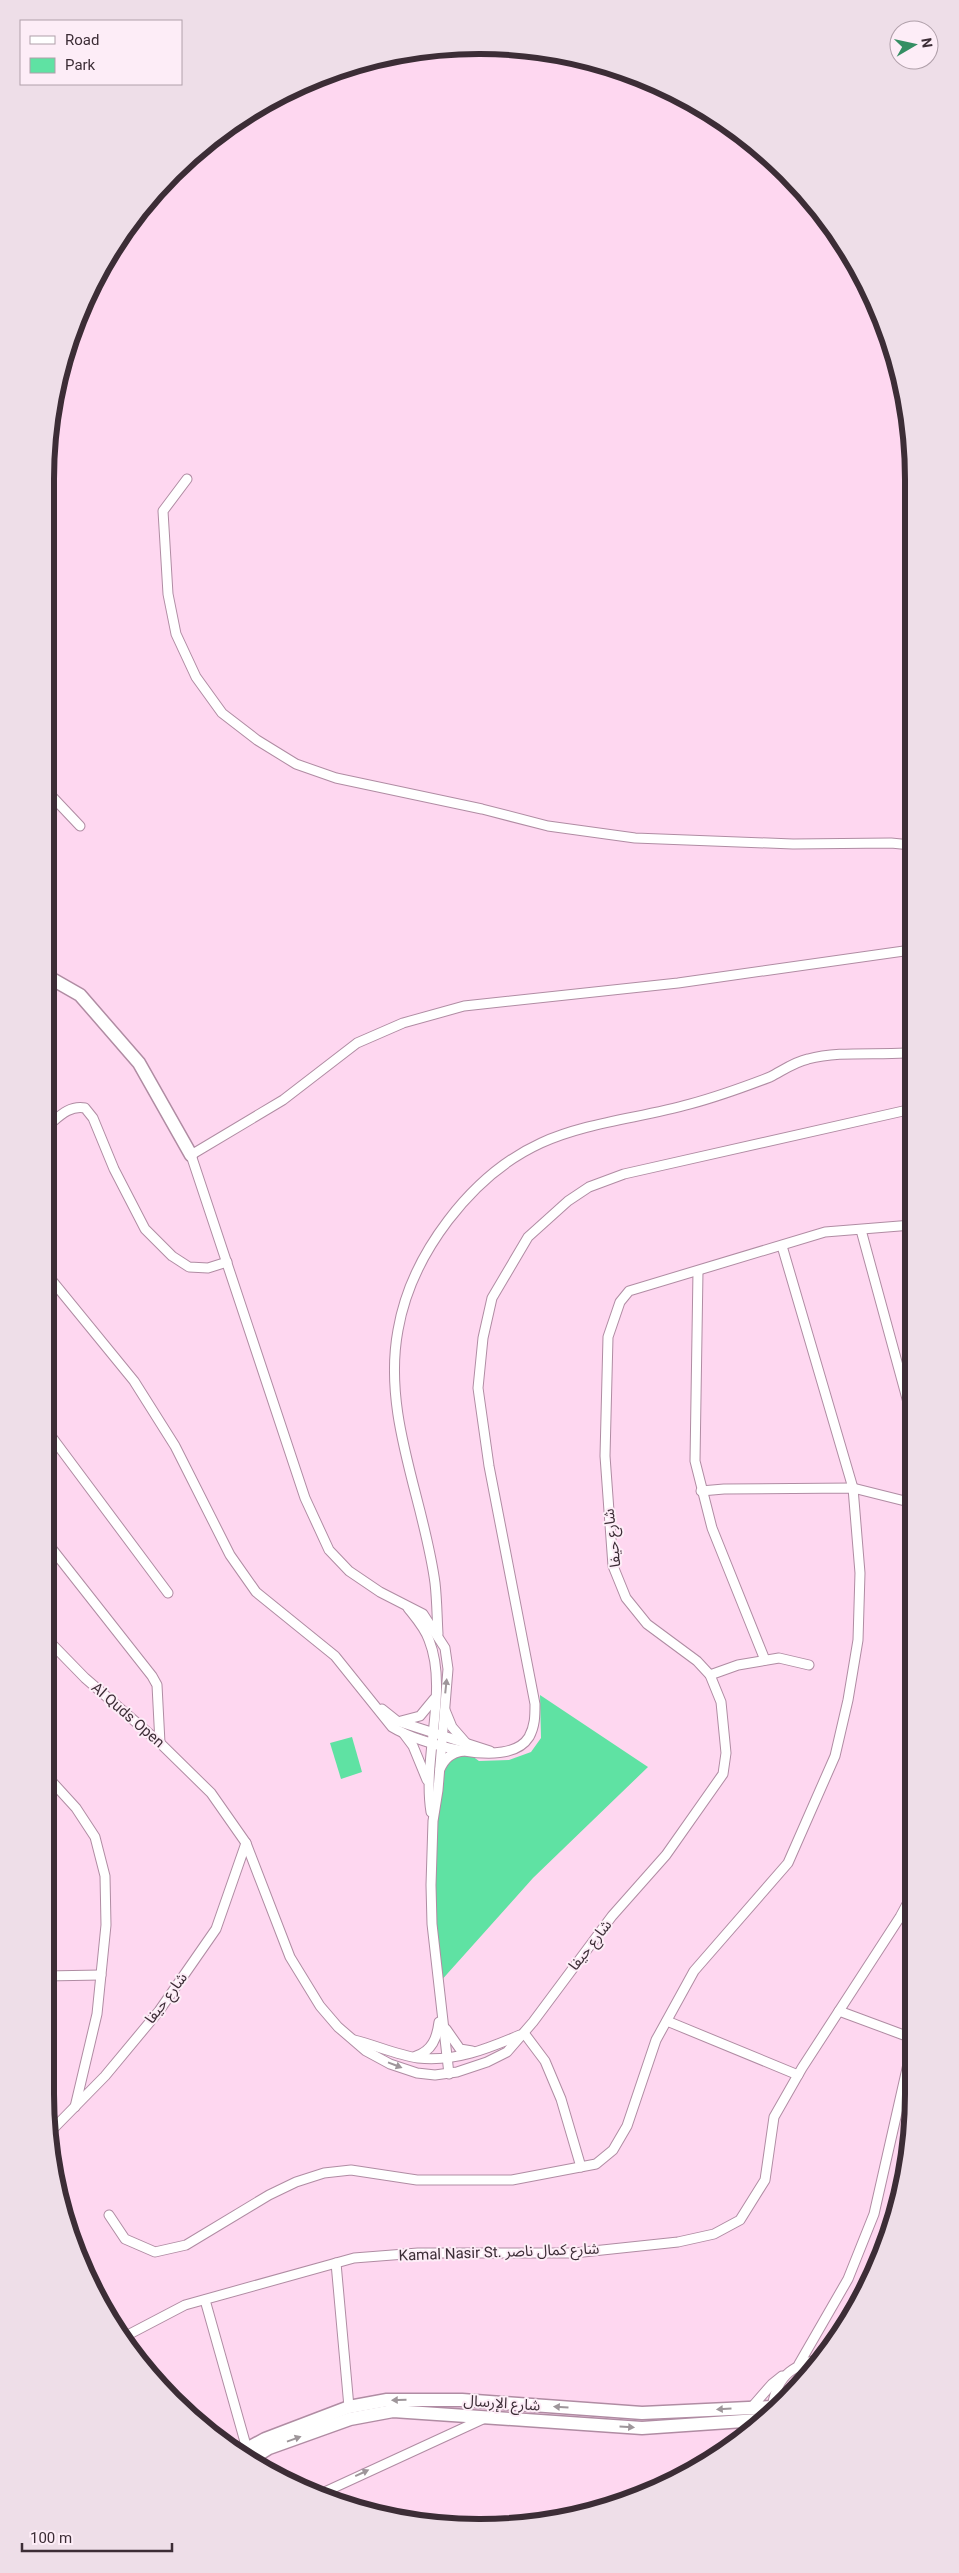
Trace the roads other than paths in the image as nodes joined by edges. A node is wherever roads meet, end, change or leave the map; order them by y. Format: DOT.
graph roads {
  1 [pos="187,479"];
  2 [pos="54,799"];
  3 [pos="80,826"];
  4 [pos="905,845"];
  5 [pos="905,951"];
  6 [pos="54,980"];
  7 [pos="905,1053"];
  8 [pos="905,1111"];
  9 [pos="54,1120"];
  10 [pos="191,1155"];
  11 [pos="905,1226"];
  12 [pos="861,1230"];
  13 [pos="782,1246"];
  14 [pos="227,1262"];
  15 [pos="698,1271"];
  16 [pos="54,1283"];
  17 [pos="905,1382"];
  18 [pos="54,1440"];
  19 [pos="853,1488"];
  20 [pos="701,1491"];
  21 [pos="905,1501"];
  22 [pos="54,1552"];
  23 [pos="168,1593"];
  24 [pos="403,1602"];
  25 [pos="438,1634"];
  26 [pos="54,1646"];
  27 [pos="765,1660"];
  28 [pos="809,1666"];
  29 [pos="710,1675"];
  30 [pos="368,1697"];
  31 [pos="435,1697"];
  32 [pos="444,1707"];
  33 [pos="397,1721"];
  34 [pos="404,1734"];
  35 [pos="436,1740"];
  36 [pos="160,1743"];
  37 [pos="466,1747"];
  38 [pos="439,1772"];
  39 [pos="54,1784"];
  40 [pos="428,1784"];
  41 [pos="211,1794"];
  42 [pos="433,1821"];
  43 [pos="246,1843"];
  44 [pos="905,1908"];
  45 [pos="101,1975"];
  46 [pos="54,1976"];
  47 [pos="442,2009"];
  48 [pos="839,2011"];
  49 [pos="667,2021"];
  50 [pos="524,2032"];
  51 [pos="905,2035"];
  52 [pos="354,2040"];
  53 [pos="480,2052"];
  54 [pos="413,2057"];
  55 [pos="447,2057"];
  56 [pos="449,2074"];
  57 [pos="798,2075"];
  58 [pos="905,2077"];
  59 [pos="74,2107"];
  60 [pos="55,2126"];
  61 [pos="581,2168"];
  62 [pos="109,2215"];
  63 [pos="336,2264"];
  64 [pos="205,2300"];
  65 [pos="129,2334"];
  66 [pos="811,2361"];
  67 [pos="799,2364"];
  68 [pos="784,2374"];
  69 [pos="783,2393"];
  70 [pos="773,2402"];
  71 [pos="348,2407"];
  72 [pos="768,2407"];
  73 [pos="751,2408"];
  74 [pos="487,2417"];
  75 [pos="752,2420"];
  76 [pos="244,2448"];
  77 [pos="249,2451"];
  78 [pos="252,2452"];
  79 [pos="327,2491"];
  1 -- 4 [label="street"];
  2 -- 3 [label="street"];
  5 -- 10 [label="street"];
  6 -- 10 [label="main road"];
  7 -- 25 [label="street"];
  8 -- 37 [label="street"];
  9 -- 14 [label="street"];
  10 -- 14 [label="street"];
  11 -- 12 [label="street, شارع حيفا"];
  12 -- 13 [label="street, شارع حيفا"];
  12 -- 17 [label="street"];
  13 -- 15 [label="street, شارع حيفا"];
  13 -- 19 [label="street"];
  14 -- 24 [label="street"];
  15 -- 20 [label="street"];
  15 -- 29 [label="street, شارع حيفا"];
  16 -- 30 [label="street"];
  18 -- 23 [label="street"];
  19 -- 20 [label="street"];
  19 -- 21 [label="street"];
  19 -- 49 [label="street"];
  20 -- 27 [label="street"];
  22 -- 36 [label="street"];
  24 -- 25 [label="street"];
  24 -- 31 [label="street"];
  32 -- 25 [label="street, one-way"];
  26 -- 36 [label="street, Al Quds Open"];
  27 -- 28 [label="street"];
  27 -- 29 [label="street"];
  29 -- 50 [label="street, شارع حيفا"];
  30 -- 33 [label="street"];
  30 -- 34 [label="street"];
  31 -- 33 [label="street"];
  31 -- 35 [label="street"];
  32 -- 35 [label="street"];
  32 -- 37 [label="street"];
  33 -- 35 [label="street"];
  34 -- 35 [label="street"];
  34 -- 40 [label="street"];
  35 -- 37 [label="street"];
  35 -- 38 [label="street"];
  35 -- 40 [label="street"];
  36 -- 41 [label="street, Al Quds Open"];
  37 -- 38 [label="street"];
  38 -- 42 [label="street"];
  39 -- 45 [label="street"];
  40 -- 42 [label="street"];
  41 -- 43 [label="street, شارع حيفا"];
  42 -- 47 [label="street"];
  43 -- 52 [label="street, شارع حيفا"];
  43 -- 59 [label="street, شارع حيفا"];
  44 -- 48 [label="street, Kamal Nasir St. شارع كمال ناصر"];
  45 -- 46 [label="street"];
  45 -- 59 [label="street"];
  47 -- 53 [label="street"];
  47 -- 54 [label="street"];
  47 -- 55 [label="street"];
  48 -- 51 [label="street"];
  48 -- 57 [label="street, Kamal Nasir St. شارع كمال ناصر"];
  49 -- 57 [label="street"];
  49 -- 61 [label="street"];
  50 -- 53 [label="street, شارع حيفا"];
  50 -- 56 [label="street, شارع حيفا"];
  50 -- 61 [label="street"];
  52 -- 54 [label="street, شارع حيفا"];
  52 -- 56 [label="street, شارع حيفا, one-way"];
  53 -- 55 [label="street, شارع حيفا"];
  54 -- 55 [label="street, شارع حيفا"];
  55 -- 56 [label="street"];
  57 -- 63 [label="street, Kamal Nasir St. شارع كمال ناصر"];
  58 -- 67 [label="street"];
  59 -- 60 [label="street, شارع حيفا"];
  61 -- 62 [label="street"];
  63 -- 64 [label="street, Kamal Nasir St. شارع كمال ناصر"];
  63 -- 71 [label="street"];
  64 -- 65 [label="street, Kamal Nasir St. شارع كمال ناصر"];
  64 -- 76 [label="street"];
  66 -- 67 [label="street"];
  67 -- 68 [label="street"];
  68 -- 69 [label="street"];
  68 -- 70 [label="street"];
  68 -- 73 [label="street"];
  73 -- 71 [label="main road, شارع الإرسال, one-way"];
  71 -- 77 [label="main road, شارع الإرسال"];
  72 -- 73 [label="main road, شارع الإرسال"];
  74 -- 75 [label="main road, شارع الإرسال, one-way"];
  78 -- 74 [label="main road, شارع الإرسال, one-way"];
  79 -- 74 [label="street, one-way"];
}
